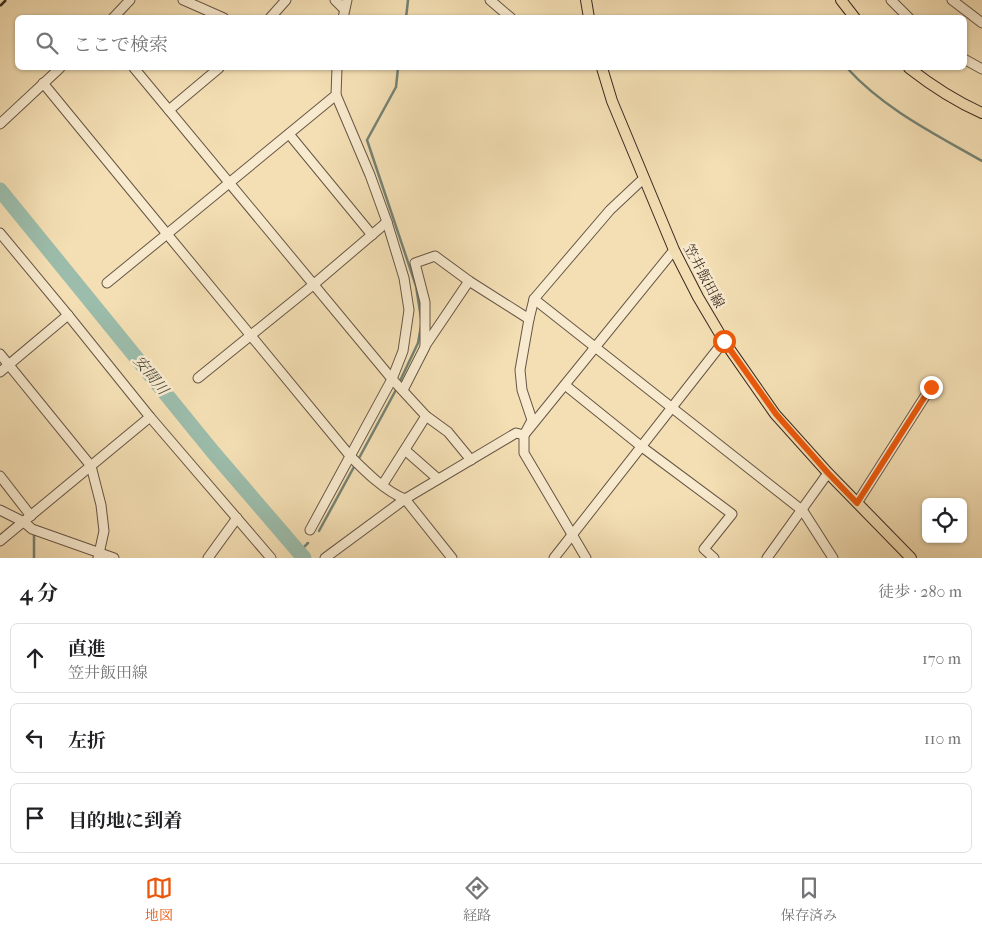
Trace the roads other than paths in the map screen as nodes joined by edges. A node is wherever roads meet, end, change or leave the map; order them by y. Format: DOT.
graph roads {
  1 [pos="130,0"];
  2 [pos="183,0"];
  3 [pos="286,0"];
  4 [pos="335,0"];
  5 [pos="490,0"];
  6 [pos="586,0"];
  7 [pos="841,0"];
  8 [pos="891,0"];
  9 [pos="952,0"];
  10 [pos="344,9"];
  11 [pos="116,15"];
  12 [pos="217,15"];
  13 [pos="273,15"];
  14 [pos="508,15"];
  15 [pos="588,15"];
  16 [pos="853,15"];
  17 [pos="906,15"];
  18 [pos="982,23"];
  19 [pos="967,61"];
  20 [pos="982,69"];
  21 [pos="58,70"];
  22 [pos="136,70"];
  23 [pos="217,70"];
  24 [pos="337,70"];
  25 [pos="603,70"];
  26 [pos="912,70"];
  27 [pos="44,83"];
  28 [pos="336,95"];
  29 [pos="169,110"];
  30 [pos="982,113"];
  31 [pos="0,124"];
  32 [pos="289,134"];
  33 [pos="643,179"];
  34 [pos="230,183"];
  35 [pos="387,222"];
  36 [pos="0,234"];
  37 [pos="167,234"];
  38 [pos="372,235"];
  39 [pos="674,250"];
  40 [pos="469,281"];
  41 [pos="107,283"];
  42 [pos="313,284"];
  43 [pos="534,299"];
  44 [pos="68,315"];
  45 [pos="529,320"];
  46 [pos="251,336"];
  47 [pos="724,341"];
  48 [pos="425,347"];
  49 [pos="595,347"];
  50 [pos="0,354"];
  51 [pos="9,365"];
  52 [pos="0,372"];
  53 [pos="198,378"];
  54 [pos="393,380"];
  55 [pos="565,385"];
  56 [pos="931,387"];
  57 [pos="403,389"];
  58 [pos="673,408"];
  59 [pos="426,416"];
  60 [pos="150,417"];
  61 [pos="524,435"];
  62 [pos="642,447"];
  63 [pos="405,450"];
  64 [pos="352,458"];
  65 [pos="471,460"];
  66 [pos="91,466"];
  67 [pos="828,473"];
  68 [pos="0,476"];
  69 [pos="438,479"];
  70 [pos="383,484"];
  71 [pos="405,499"];
  72 [pos="857,503"];
  73 [pos="0,510"];
  74 [pos="802,511"];
  75 [pos="236,518"];
  76 [pos="28,519"];
  77 [pos="310,530"];
  78 [pos="573,534"];
  79 [pos="0,541"];
  80 [pos="99,556"];
  81 [pos="326,557"];
  82 [pos="114,558"];
  83 [pos="208,558"];
  84 [pos="272,558"];
  85 [pos="452,558"];
  86 [pos="554,558"];
  87 [pos="586,558"];
  88 [pos="714,558"];
  89 [pos="768,558"];
  90 [pos="833,558"];
  91 [pos="911,558"];
  1 -- 11 [label="street"];
  2 -- 12 [label="street"];
  3 -- 13 [label="street"];
  4 -- 10 [label="street"];
  5 -- 14 [label="street"];
  6 -- 15 [label="main road"];
  7 -- 16 [label="main road"];
  8 -- 17 [label="street"];
  9 -- 18 [label="street"];
  19 -- 20 [label="street"];
  21 -- 27 [label="street"];
  22 -- 29 [label="street"];
  23 -- 29 [label="street"];
  24 -- 28 [label="street"];
  25 -- 33 [label="main road, 笠井飯田線"];
  26 -- 30 [label="main road"];
  27 -- 31 [label="street"];
  27 -- 37 [label="street"];
  28 -- 32 [label="street"];
  28 -- 35 [label="street"];
  29 -- 34 [label="street"];
  32 -- 34 [label="street"];
  32 -- 38 [label="street"];
  33 -- 39 [label="main road, 笠井飯田線"];
  33 -- 43 [label="street"];
  34 -- 37 [label="street"];
  34 -- 42 [label="street"];
  35 -- 38 [label="street"];
  35 -- 54 [label="street"];
  36 -- 44 [label="street"];
  37 -- 41 [label="street"];
  37 -- 46 [label="street"];
  38 -- 42 [label="street"];
  39 -- 47 [label="main road, 笠井飯田線"];
  39 -- 49 [label="street"];
  40 -- 45 [label="street"];
  40 -- 48 [label="street"];
  40 -- 48 [label="street"];
  42 -- 46 [label="street"];
  42 -- 54 [label="street"];
  43 -- 45 [label="street"];
  43 -- 49 [label="street"];
  44 -- 51 [label="street"];
  44 -- 60 [label="street"];
  45 -- 61 [label="street"];
  46 -- 53 [label="street"];
  46 -- 64 [label="street"];
  47 -- 58 [label="street"];
  47 -- 67 [label="main road, 笠井飯田線"];
  48 -- 57 [label="street"];
  49 -- 55 [label="street"];
  49 -- 58 [label="street"];
  50 -- 51 [label="street"];
  51 -- 52 [label="street"];
  51 -- 66 [label="street"];
  54 -- 57 [label="street"];
  54 -- 64 [label="street"];
  55 -- 61 [label="street"];
  55 -- 62 [label="street"];
  56 -- 72 [label="street"];
  57 -- 59 [label="street"];
  58 -- 62 [label="street"];
  58 -- 74 [label="street"];
  59 -- 63 [label="street"];
  59 -- 65 [label="street"];
  60 -- 66 [label="street"];
  60 -- 75 [label="street"];
  61 -- 65 [label="street"];
  61 -- 78 [label="street"];
  62 -- 78 [label="street"];
  62 -- 88 [label="street"];
  63 -- 69 [label="street"];
  63 -- 70 [label="street"];
  64 -- 70 [label="street"];
  64 -- 77 [label="street"];
  65 -- 69 [label="street"];
  66 -- 76 [label="street"];
  66 -- 80 [label="street"];
  67 -- 72 [label="main road, 笠井飯田線"];
  67 -- 74 [label="street"];
  68 -- 76 [label="street"];
  69 -- 71 [label="street"];
  70 -- 71 [label="street"];
  71 -- 81 [label="street"];
  71 -- 85 [label="street"];
  72 -- 91 [label="main road, 笠井飯田線"];
  73 -- 76 [label="street"];
  74 -- 89 [label="street"];
  74 -- 90 [label="street"];
  75 -- 83 [label="street"];
  75 -- 84 [label="street"];
  76 -- 79 [label="street"];
  76 -- 80 [label="street"];
  78 -- 86 [label="street"];
  78 -- 87 [label="street"];
  80 -- 82 [label="street"];
}
